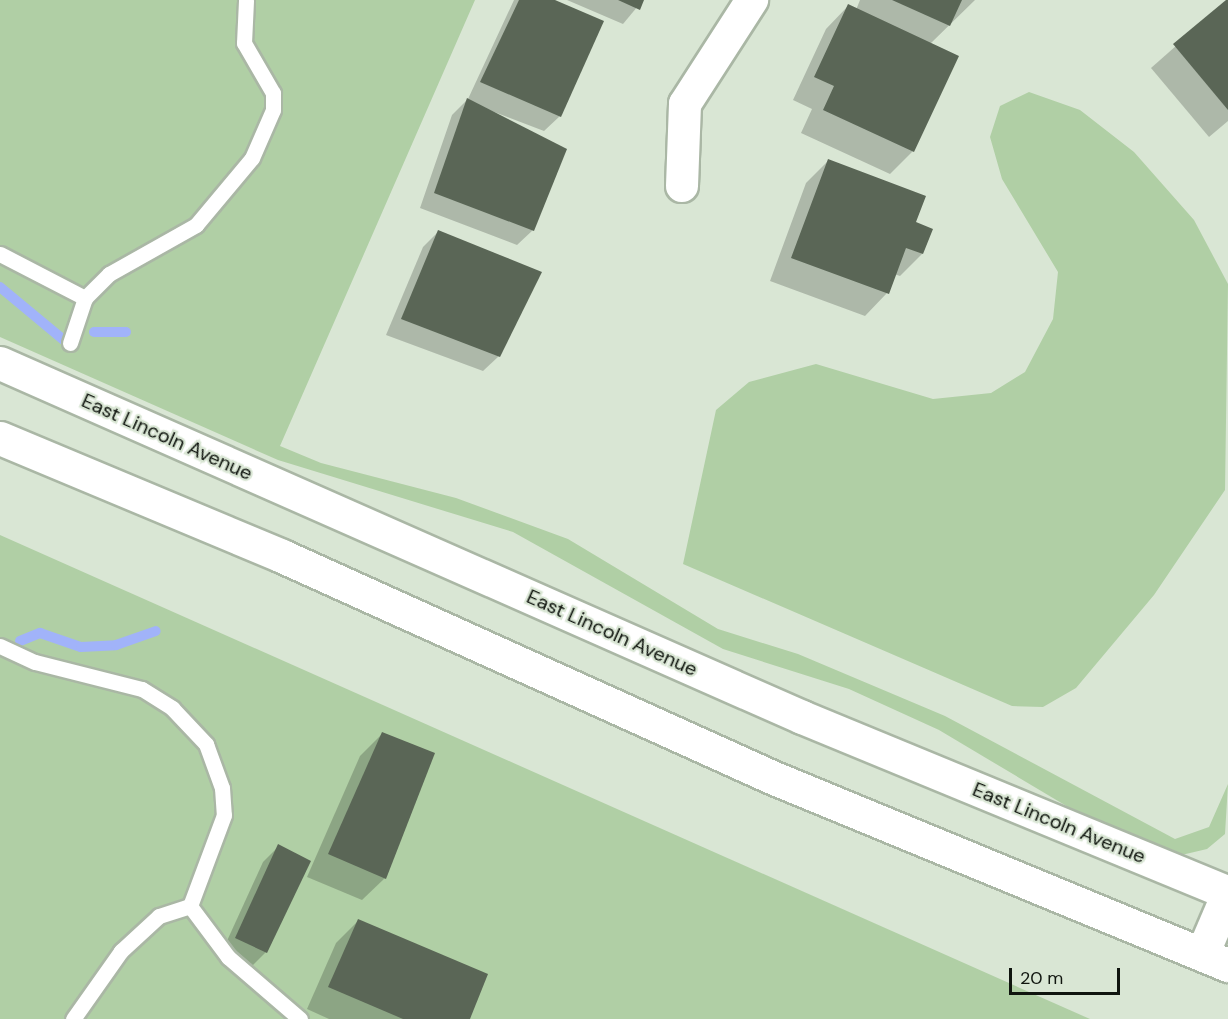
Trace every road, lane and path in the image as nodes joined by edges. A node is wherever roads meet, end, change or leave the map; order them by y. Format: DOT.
graph roads {
  1 [pos="246,0"];
  2 [pos="752,0"];
  3 [pos="682,186"];
  4 [pos="0,254"];
  5 [pos="85,298"];
  6 [pos="70,343"];
  7 [pos="0,363"];
  8 [pos="0,438"];
  9 [pos="0,646"];
  10 [pos="1228,893"];
  11 [pos="190,906"];
  12 [pos="1215,959"];
  13 [pos="73,1019"];
  14 [pos="300,1019"];
  1 -- 5 [label="lane"];
  2 -- 3 [label="street"];
  4 -- 5 [label="lane"];
  5 -- 6 [label="lane"];
  7 -- 10 [label="main road, East Lincoln Avenue"];
  8 -- 12 [label="main road"];
  9 -- 11 [label="lane"];
  10 -- 12 [label="main road"];
  11 -- 13 [label="lane"];
  11 -- 14 [label="lane"];
}
